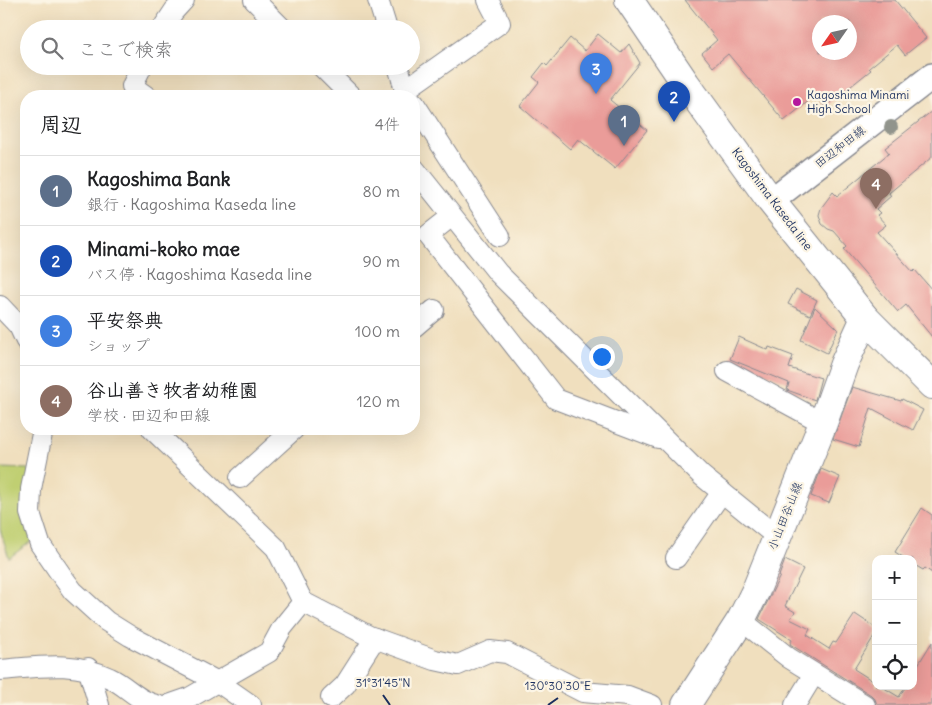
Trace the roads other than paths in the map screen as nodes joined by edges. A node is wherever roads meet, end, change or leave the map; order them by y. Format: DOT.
graph roads {
  1 [pos="184,0"];
  2 [pos="254,0"];
  3 [pos="378,0"];
  4 [pos="488,0"];
  5 [pos="629,0"];
  6 [pos="168,20"];
  7 [pos="274,20"];
  8 [pos="384,20"];
  9 [pos="138,75"];
  10 [pos="330,75"];
  11 [pos="401,75"];
  12 [pos="932,76"];
  13 [pos="138,90"];
  14 [pos="345,90"];
  15 [pos="407,90"];
  16 [pos="417,90"];
  17 [pos="420,113"];
  18 [pos="420,176"];
  19 [pos="771,201"];
  20 [pos="452,216"];
  21 [pos="500,236"];
  22 [pos="0,306"];
  23 [pos="434,310"];
  24 [pos="865,318"];
  25 [pos="420,322"];
  26 [pos="20,328"];
  27 [pos="727,371"];
  28 [pos="932,384"];
  29 [pos="823,424"];
  30 [pos="42,435"];
  31 [pos="158,435"];
  32 [pos="287,435"];
  33 [pos="667,441"];
  34 [pos="240,478"];
  35 [pos="722,492"];
  36 [pos="777,537"];
  37 [pos="676,558"];
  38 [pos="303,602"];
  39 [pos="741,620"];
  40 [pos="375,638"];
  41 [pos="88,668"];
  42 [pos="0,670"];
  43 [pos="814,674"];
  44 [pos="218,682"];
  45 [pos="331,698"];
  46 [pos="99,705"];
  47 [pos="157,705"];
  48 [pos="170,705"];
  49 [pos="251,705"];
  50 [pos="652,705"];
  51 [pos="686,705"];
  52 [pos="795,705"];
  53 [pos="865,705"];
  1 -- 6 [label="street"];
  2 -- 7 [label="street"];
  3 -- 8 [label="street"];
  4 -- 16 [label="street"];
  5 -- 19 [label="main road, Kagoshima Kaseda line"];
  9 -- 13 [label="street"];
  10 -- 14 [label="street"];
  11 -- 15 [label="street"];
  12 -- 19 [label="street, 田辺和田線"];
  17 -- 21 [label="street"];
  18 -- 20 [label="street"];
  19 -- 24 [label="main road, Kagoshima Kaseda line"];
  20 -- 33 [label="street"];
  20 -- 33 [label="street"];
  22 -- 26 [label="street"];
  23 -- 25 [label="street"];
  24 -- 28 [label="main road, Kagoshima Kaseda line"];
  24 -- 29 [label="main road, 小山田谷山線"];
  27 -- 29 [label="street"];
  29 -- 36 [label="main road, 小山田谷山線"];
  30 -- 44 [label="street"];
  31 -- 38 [label="street"];
  32 -- 34 [label="street"];
  33 -- 35 [label="street"];
  35 -- 36 [label="street"];
  35 -- 37 [label="street"];
  36 -- 39 [label="main road, 小山田谷山線"];
  38 -- 40 [label="street"];
  38 -- 44 [label="street"];
  39 -- 43 [label="street"];
  39 -- 51 [label="main road, 小山田谷山線"];
  40 -- 45 [label="street"];
  40 -- 50 [label="street"];
  41 -- 42 [label="street"];
  41 -- 46 [label="street"];
  41 -- 47 [label="street"];
  43 -- 52 [label="street"];
  43 -- 53 [label="street"];
  44 -- 48 [label="street"];
  44 -- 49 [label="street"];
}
